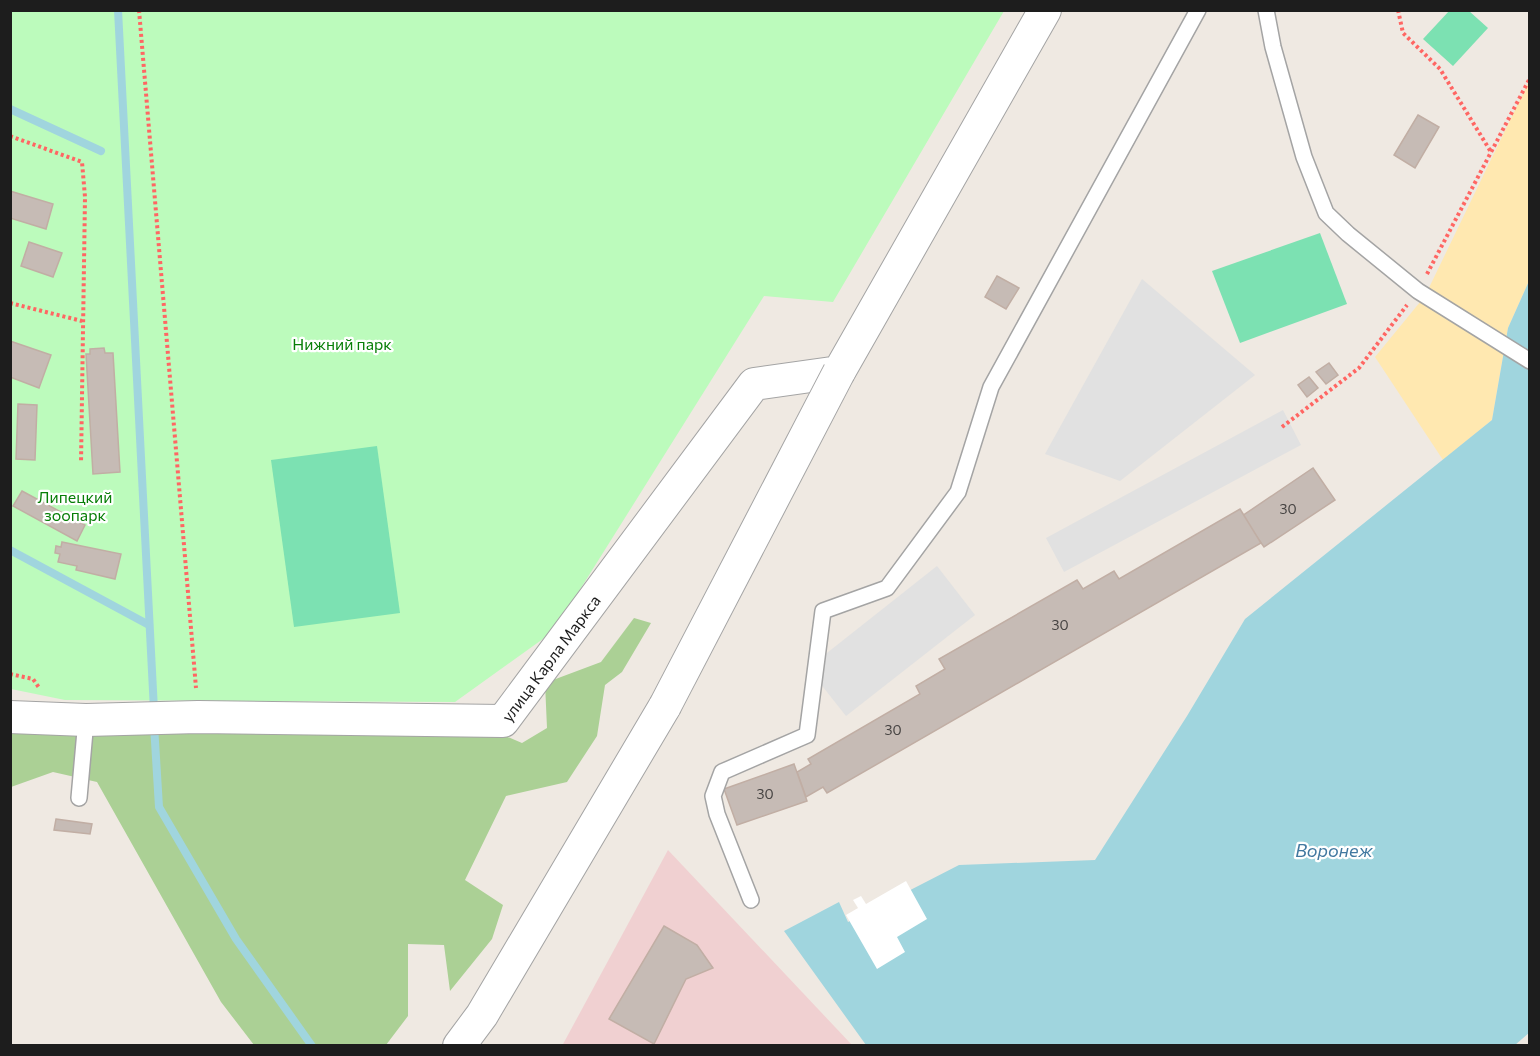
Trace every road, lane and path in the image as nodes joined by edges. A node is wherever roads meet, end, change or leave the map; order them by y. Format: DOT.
graph roads {
  1 [pos="139,10"];
  2 [pos="1045,10"];
  3 [pos="1198,10"];
  4 [pos="1266,10"];
  5 [pos="1398,10"];
  6 [pos="10,136"];
  7 [pos="1491,152"];
  8 [pos="10,303"];
  9 [pos="82,321"];
  10 [pos="1530,361"];
  11 [pos="839,372"];
  12 [pos="81,463"];
  13 [pos="10,717"];
  14 [pos="195,717"];
  15 [pos="86,720"];
  16 [pos="79,798"];
  17 [pos="751,900"];
  18 [pos="482,1015"];
  19 [pos="459,1046"];
  20 [pos="468,1046"];
  1 -- 14 [label="path"];
  2 -- 11 [label="street"];
  3 -- 17 [label="lane"];
  4 -- 10 [label="lane"];
  5 -- 7 [label="path"];
  6 -- 9 [label="path"];
  8 -- 9 [label="path"];
  9 -- 12 [label="path"];
  11 -- 14 [label="street, улица Карла Маркса"];
  11 -- 18 [label="street, bridge"];
  13 -- 15 [label="street, улица Карла Маркса"];
  14 -- 15 [label="street, улица Карла Маркса"];
  15 -- 16 [label="lane"];
  18 -- 19 [label="street"];
  18 -- 20 [label="street"];
}
